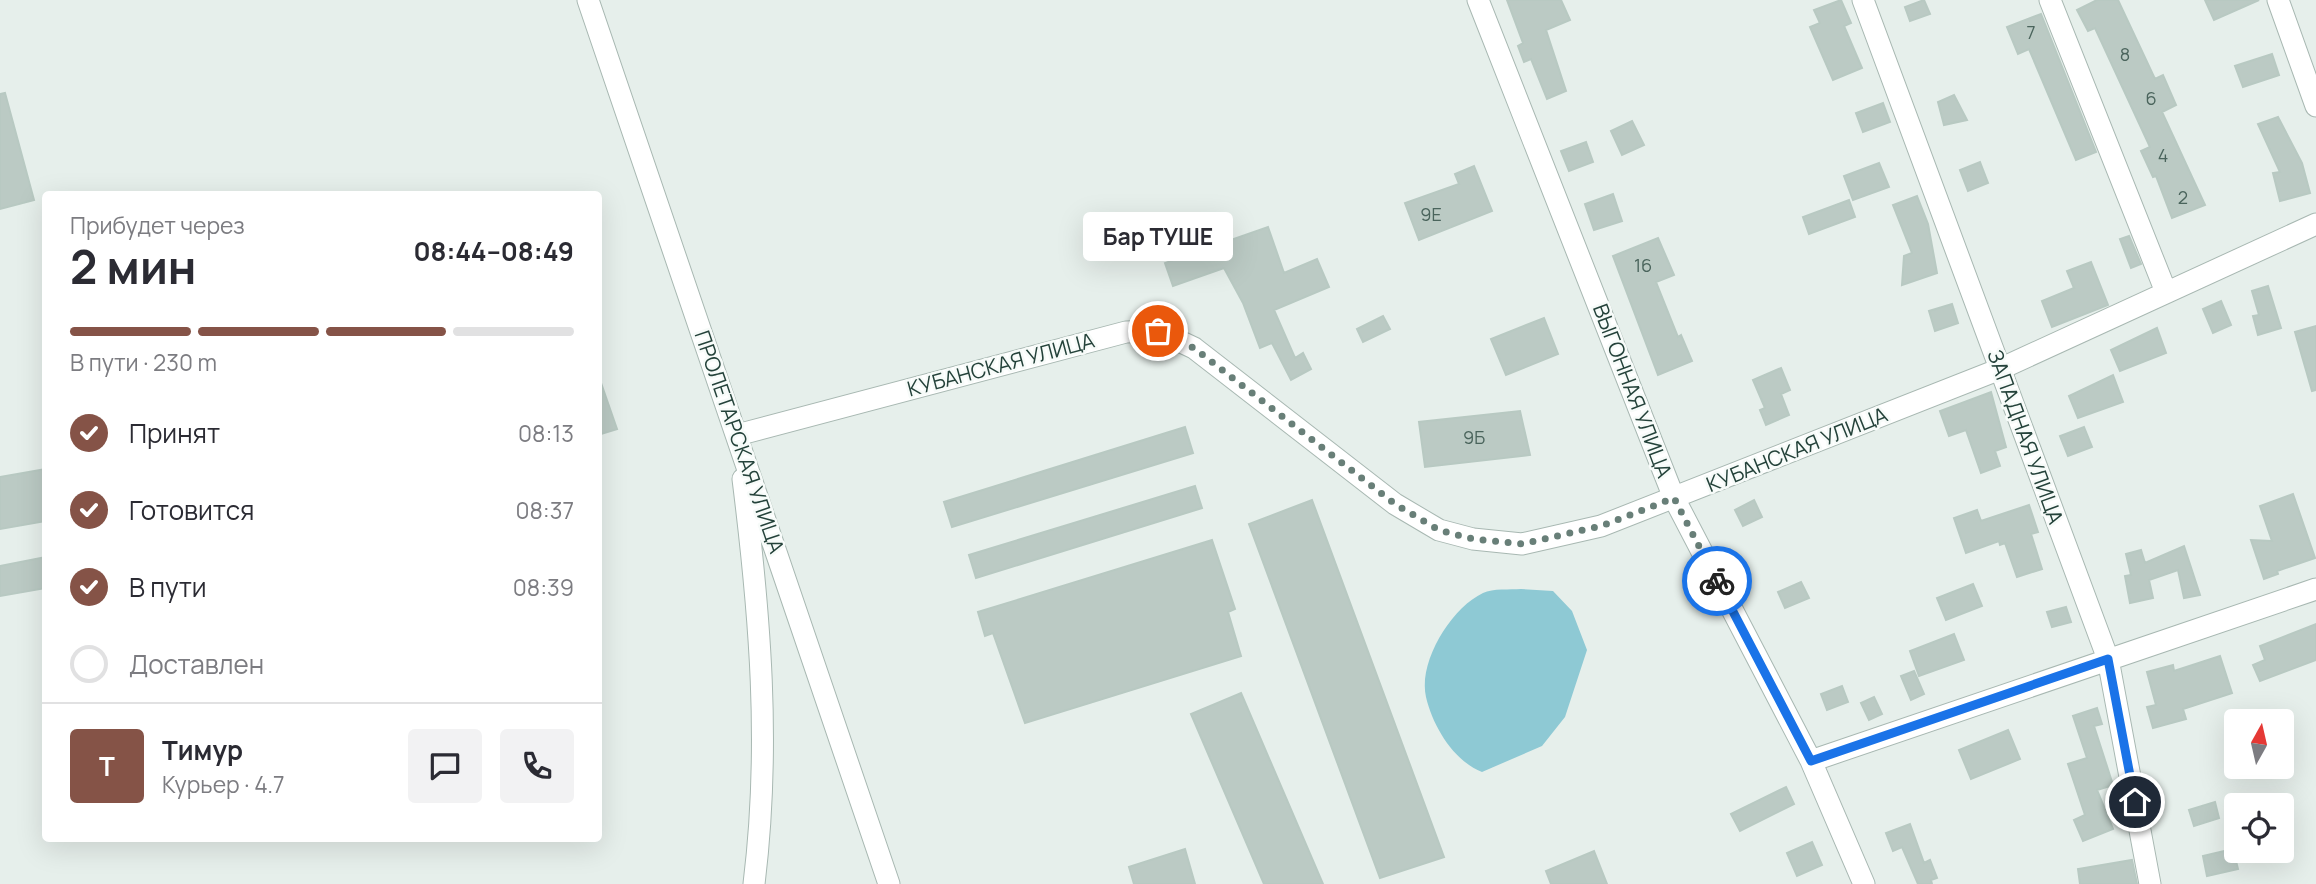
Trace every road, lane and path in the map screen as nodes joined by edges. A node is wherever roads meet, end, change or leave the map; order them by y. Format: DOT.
graph roads {
  1 [pos="587,0"];
  2 [pos="1478,0"];
  3 [pos="1863,0"];
  4 [pos="2050,0"];
  5 [pos="2278,0"];
  6 [pos="2316,106"];
  7 [pos="2316,223"];
  8 [pos="2166,292"];
  9 [pos="2000,369"];
  10 [pos="737,435"];
  11 [pos="1674,498"];
  12 [pos="2316,589"];
  13 [pos="2108,659"];
  14 [pos="1811,761"];
  15 [pos="754,884"];
  16 [pos="889,884"];
  17 [pos="1864,884"];
  18 [pos="2150,884"];
  1 -- 10 [label="street, ПРОЛЕТАРСКАЯ УЛИЦА"];
  2 -- 11 [label="street, ВЫГОННАЯ УЛИЦА"];
  3 -- 9 [label="street, ЗАПАДНАЯ УЛИЦА"];
  4 -- 8 [label="street"];
  5 -- 6 [label="street"];
  7 -- 8 [label="street, КУБАНСКАЯ УЛИЦА"];
  8 -- 9 [label="street, КУБАНСКАЯ УЛИЦА"];
  9 -- 11 [label="street, КУБАНСКАЯ УЛИЦА"];
  9 -- 13 [label="street, ЗАПАДНАЯ УЛИЦА"];
  10 -- 11 [label="street, КУБАНСКАЯ УЛИЦА"];
  10 -- 15 [label="street"];
  10 -- 16 [label="street, ПРОЛЕТАРСКАЯ УЛИЦА"];
  11 -- 14 [label="street, ВЫГОННАЯ УЛИЦА"];
  12 -- 13 [label="street"];
  13 -- 14 [label="street"];
  13 -- 18 [label="street, ЗАПАДНАЯ УЛИЦА"];
  14 -- 17 [label="street, ВЫГОННАЯ УЛИЦА"];
}
